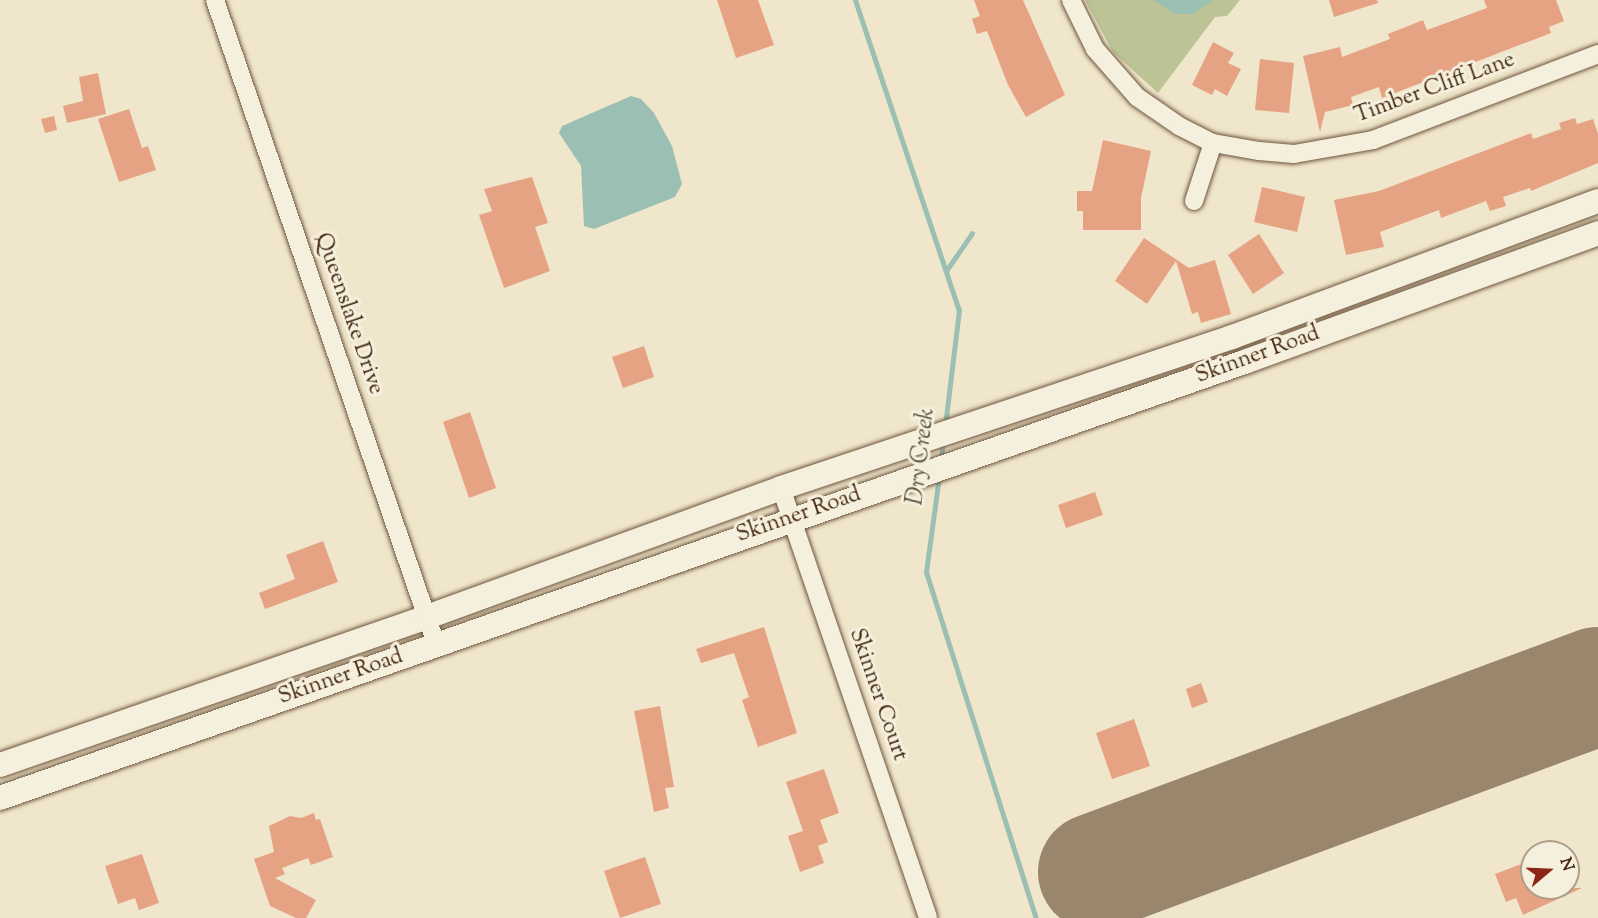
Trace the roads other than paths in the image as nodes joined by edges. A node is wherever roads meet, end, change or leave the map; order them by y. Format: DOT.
graph roads {
  1 [pos="215,0"];
  2 [pos="1071,0"];
  3 [pos="1598,54"];
  4 [pos="1213,143"];
  5 [pos="1194,201"];
  6 [pos="1598,201"];
  7 [pos="1598,233"];
  8 [pos="781,488"];
  9 [pos="791,519"];
  10 [pos="427,617"];
  11 [pos="436,644"];
  12 [pos="0,765"];
  13 [pos="0,798"];
  14 [pos="928,918"];
  1 -- 10 [label="street, Queenslake Drive"];
  2 -- 4 [label="street, Timber Cliff Lane"];
  3 -- 4 [label="street, Timber Cliff Lane"];
  4 -- 5 [label="street"];
  6 -- 8 [label="street, Skinner Road"];
  7 -- 9 [label="street, Skinner Road"];
  8 -- 9 [label="street, Skinner Court"];
  8 -- 10 [label="street, Skinner Road"];
  9 -- 11 [label="street, Skinner Road"];
  9 -- 14 [label="street, Skinner Court"];
  10 -- 11 [label="street, Queenslake Drive"];
  10 -- 12 [label="street, Skinner Road"];
  11 -- 13 [label="street, Skinner Road"];
}
